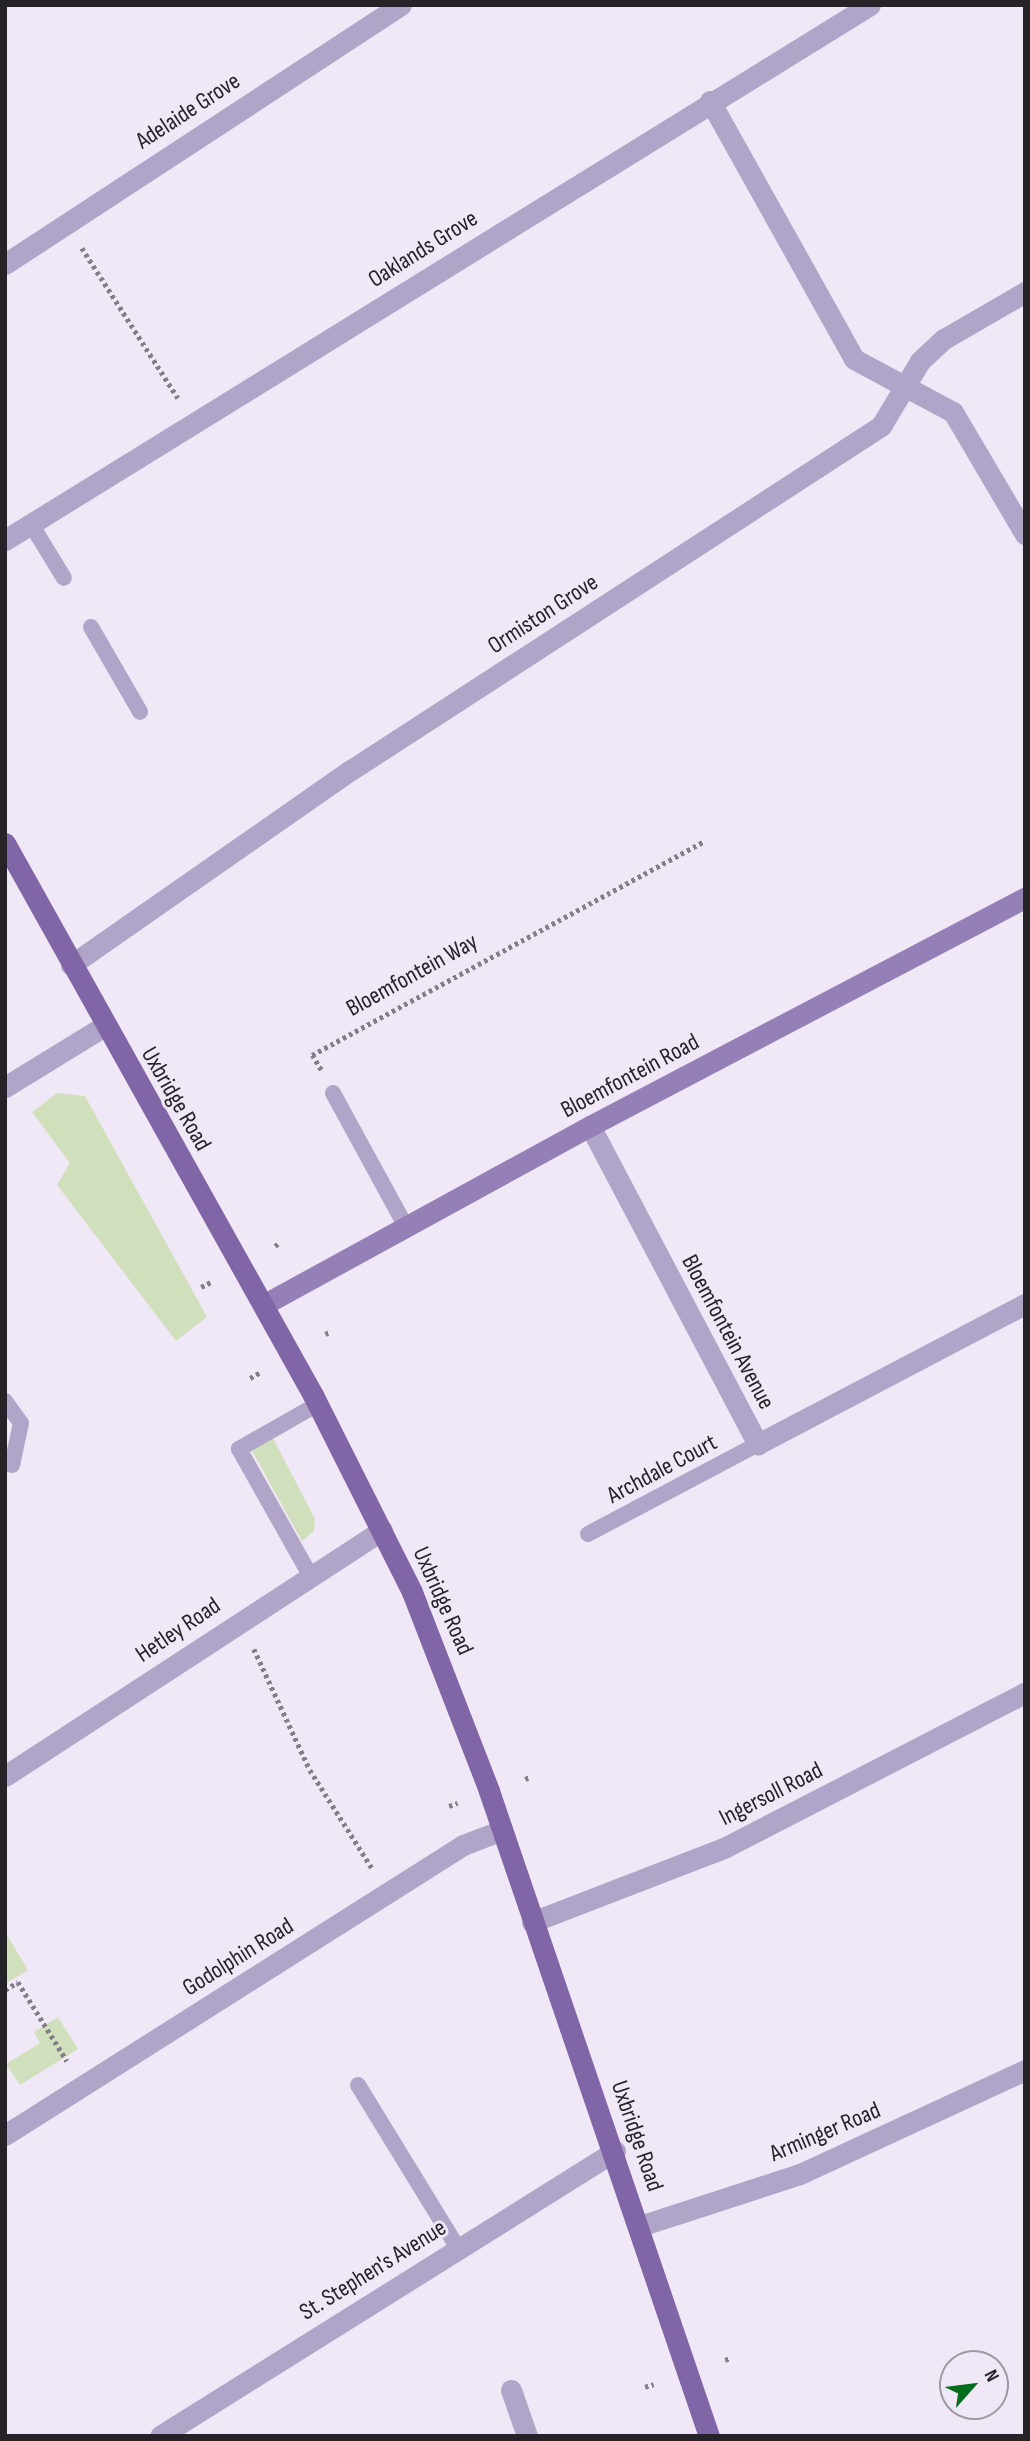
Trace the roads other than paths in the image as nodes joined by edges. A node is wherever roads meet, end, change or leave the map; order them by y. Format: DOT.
graph roads {
  1 [pos="401,5"];
  2 [pos="870,5"];
  3 [pos="710,101"];
  4 [pos="5,264"];
  5 [pos="1025,292"];
  6 [pos="905,388"];
  7 [pos="31,524"];
  8 [pos="1025,534"];
  9 [pos="5,540"];
  10 [pos="64,578"];
  11 [pos="91,627"];
  12 [pos="140,712"];
  13 [pos="5,843"];
  14 [pos="1025,898"];
  15 [pos="71,965"];
  16 [pos="104,1026"];
  17 [pos="5,1087"];
  18 [pos="333,1093"];
  19 [pos="590,1126"];
  20 [pos="405,1225"];
  21 [pos="1025,1304"];
  22 [pos="262,1305"];
  23 [pos="5,1401"];
  24 [pos="318,1404"];
  25 [pos="758,1444"];
  26 [pos="12,1465"];
  27 [pos="382,1530"];
  28 [pos="588,1534"];
  29 [pos="310,1575"];
  30 [pos="1025,1693"];
  31 [pos="5,1776"];
  32 [pos="502,1830"];
  33 [pos="532,1922"];
  34 [pos="1025,2070"];
  35 [pos="358,2085"];
  36 [pos="5,2135"];
  37 [pos="615,2151"];
  38 [pos="640,2226"];
  39 [pos="458,2248"];
  40 [pos="511,2390"];
  41 [pos="160,2436"];
  42 [pos="527,2436"];
  43 [pos="709,2436"];
  1 -- 4 [label="street, Adelaide Grove"];
  2 -- 3 [label="street, Oaklands Grove"];
  3 -- 6 [label="street"];
  3 -- 7 [label="street, Oaklands Grove"];
  5 -- 6 [label="street, Ormiston Grove"];
  6 -- 8 [label="street"];
  6 -- 15 [label="street, Ormiston Grove"];
  7 -- 9 [label="street, Oaklands Grove"];
  7 -- 10 [label="lane"];
  11 -- 12 [label="lane"];
  13 -- 15 [label="main road, Uxbridge Road"];
  14 -- 19 [label="street, Bloemfontein Road"];
  15 -- 16 [label="main road, Uxbridge Road"];
  16 -- 17 [label="street"];
  16 -- 22 [label="main road, Uxbridge Road"];
  18 -- 20 [label="lane"];
  19 -- 20 [label="street, Bloemfontein Road"];
  19 -- 25 [label="street, Bloemfontein Avenue"];
  20 -- 22 [label="street, Bloemfontein Road"];
  21 -- 25 [label="street, Bloemfontein Avenue"];
  22 -- 24 [label="main road, Uxbridge Road"];
  23 -- 26 [label="lane"];
  24 -- 27 [label="main road, Uxbridge Road"];
  24 -- 29 [label="lane"];
  25 -- 28 [label="lane, Archdale Court"];
  27 -- 29 [label="street, Hetley Road"];
  27 -- 32 [label="main road, Uxbridge Road"];
  29 -- 31 [label="street, Hetley Road"];
  30 -- 33 [label="street, Ingersoll Road"];
  32 -- 33 [label="main road, Uxbridge Road"];
  32 -- 36 [label="street, Godolphin Road"];
  33 -- 37 [label="main road, Uxbridge Road"];
  34 -- 38 [label="street, Arminger Road"];
  35 -- 39 [label="lane"];
  37 -- 38 [label="main road, Uxbridge Road"];
  37 -- 39 [label="street, St. Stephen's Avenue"];
  38 -- 43 [label="main road, Uxbridge Road"];
  39 -- 41 [label="street, St. Stephen's Avenue"];
  40 -- 42 [label="street"];
}
